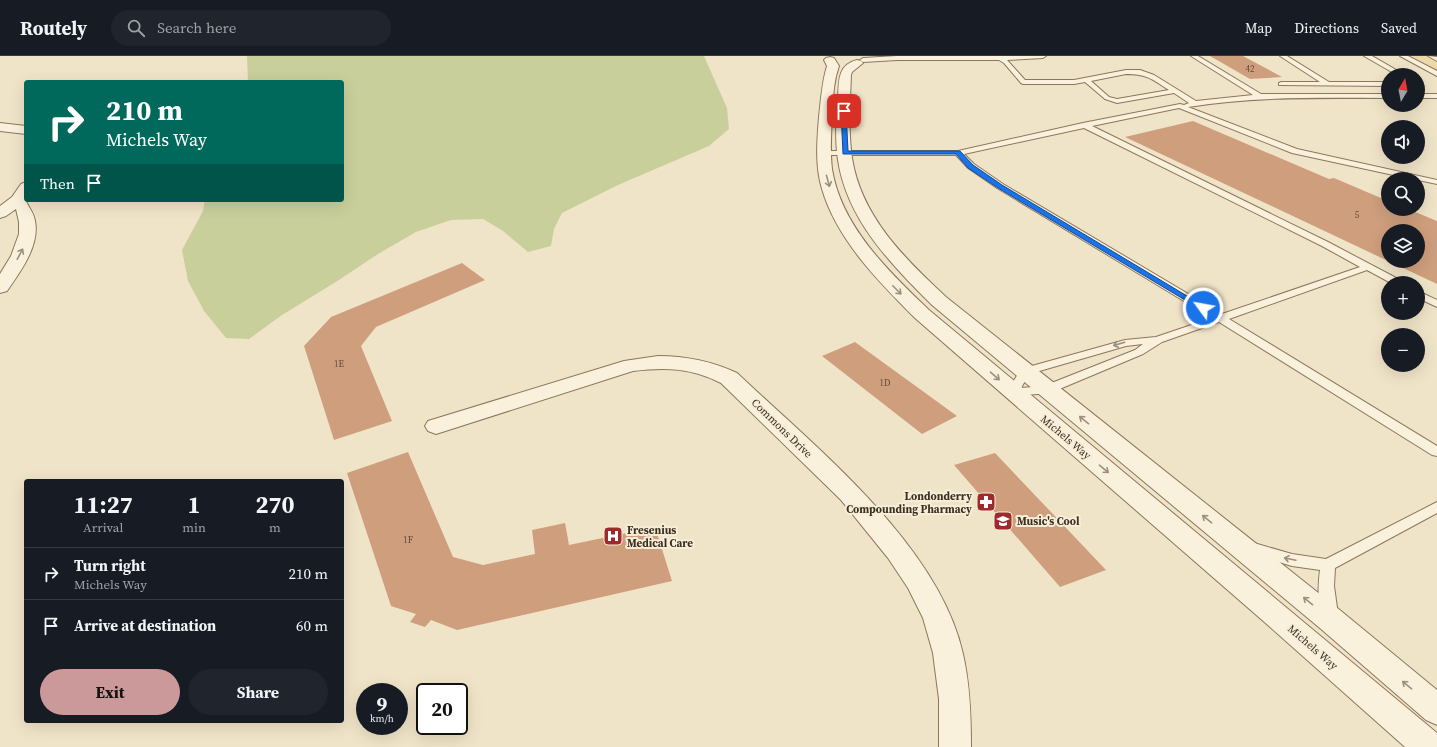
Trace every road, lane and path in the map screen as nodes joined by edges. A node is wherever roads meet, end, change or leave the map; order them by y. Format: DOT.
graph roads {
  1 [pos="970,56"];
  2 [pos="1042,56"];
  3 [pos="1194,56"];
  4 [pos="1283,56"];
  5 [pos="1367,56"];
  6 [pos="1403,56"];
  7 [pos="1431,56"];
  8 [pos="941,57"];
  9 [pos="998,57"];
  10 [pos="829,58"];
  11 [pos="897,58"];
  12 [pos="1437,58"];
  13 [pos="865,59"];
  14 [pos="1389,68"];
  15 [pos="1437,74"];
  16 [pos="1087,80"];
  17 [pos="1281,84"];
  18 [pos="1328,84"];
  19 [pos="1357,84"];
  20 [pos="1381,84"];
  21 [pos="1175,91"];
  22 [pos="1260,96"];
  23 [pos="1377,96"];
  24 [pos="1381,96"];
  25 [pos="1425,96"];
  26 [pos="1437,96"];
  27 [pos="1194,103"];
  28 [pos="1180,106"];
  29 [pos="1083,125"];
  30 [pos="0,127"];
  31 [pos="24,130"];
  32 [pos="835,153"];
  33 [pos="958,153"];
  34 [pos="1437,182"];
  35 [pos="22,193"];
  36 [pos="0,213"];
  37 [pos="1368,267"];
  38 [pos="1385,276"];
  39 [pos="0,287"];
  40 [pos="1425,298"];
  41 [pos="1437,304"];
  42 [pos="1220,318"];
  43 [pos="1158,340"];
  44 [pos="1025,372"];
  45 [pos="1046,390"];
  46 [pos="1014,392"];
  47 [pos="436,426"];
  48 [pos="1437,452"];
  49 [pos="1437,507"];
  50 [pos="1237,543"];
  51 [pos="1328,565"];
  52 [pos="1331,620"];
  53 [pos="1437,710"];
  54 [pos="955,747"];
  55 [pos="1429,747"];
  1 -- 8 [label="lane"];
  2 -- 9 [label="lane"];
  3 -- 22 [label="lane"];
  4 -- 18 [label="lane"];
  5 -- 14 [label="lane"];
  6 -- 15 [label="lane"];
  7 -- 12 [label="lane"];
  8 -- 9 [label="lane"];
  8 -- 11 [label="lane"];
  9 -- 16 [label="lane"];
  10 -- 13 [label="street"];
  10 -- 32 [label="street, Michels Way"];
  11 -- 13 [label="lane"];
  11 -- 13 [label="lane"];
  13 -- 32 [label="street, Michels Way"];
  16 -- 21 [label="lane"];
  16 -- 21 [label="lane"];
  17 -- 18 [label="lane"];
  18 -- 19 [label="lane"];
  19 -- 20 [label="lane"];
  19 -- 23 [label="lane"];
  21 -- 27 [label="lane"];
  22 -- 23 [label="lane"];
  22 -- 27 [label="lane"];
  23 -- 24 [label="lane"];
  25 -- 26 [label="lane"];
  27 -- 28 [label="lane"];
  28 -- 29 [label="lane"];
  28 -- 34 [label="lane"];
  29 -- 33 [label="lane"];
  29 -- 37 [label="lane"];
  30 -- 31 [label="street"];
  32 -- 33 [label="lane"];
  32 -- 44 [label="street, Michels Way"];
  32 -- 46 [label="street, Michels Way, one-way"];
  33 -- 42 [label="lane"];
  35 -- 36 [label="street"];
  39 -- 35 [label="street, one-way"];
  37 -- 38 [label="lane"];
  37 -- 42 [label="lane"];
  40 -- 41 [label="lane"];
  42 -- 43 [label="lane"];
  42 -- 48 [label="lane"];
  43 -- 44 [label="lane, one-way"];
  43 -- 45 [label="lane"];
  44 -- 45 [label="street, Michels Way"];
  44 -- 46 [label="lane"];
  45 -- 46 [label="lane"];
  50 -- 45 [label="street, Michels Way, one-way"];
  46 -- 55 [label="street, Michels Way, one-way"];
  47 -- 54 [label="street, Commons Drive"];
  49 -- 51 [label="lane"];
  51 -- 50 [label="lane, one-way"];
  52 -- 50 [label="street, Michels Way, one-way"];
  51 -- 52 [label="lane"];
  53 -- 52 [label="street, Michels Way, one-way"];
}
